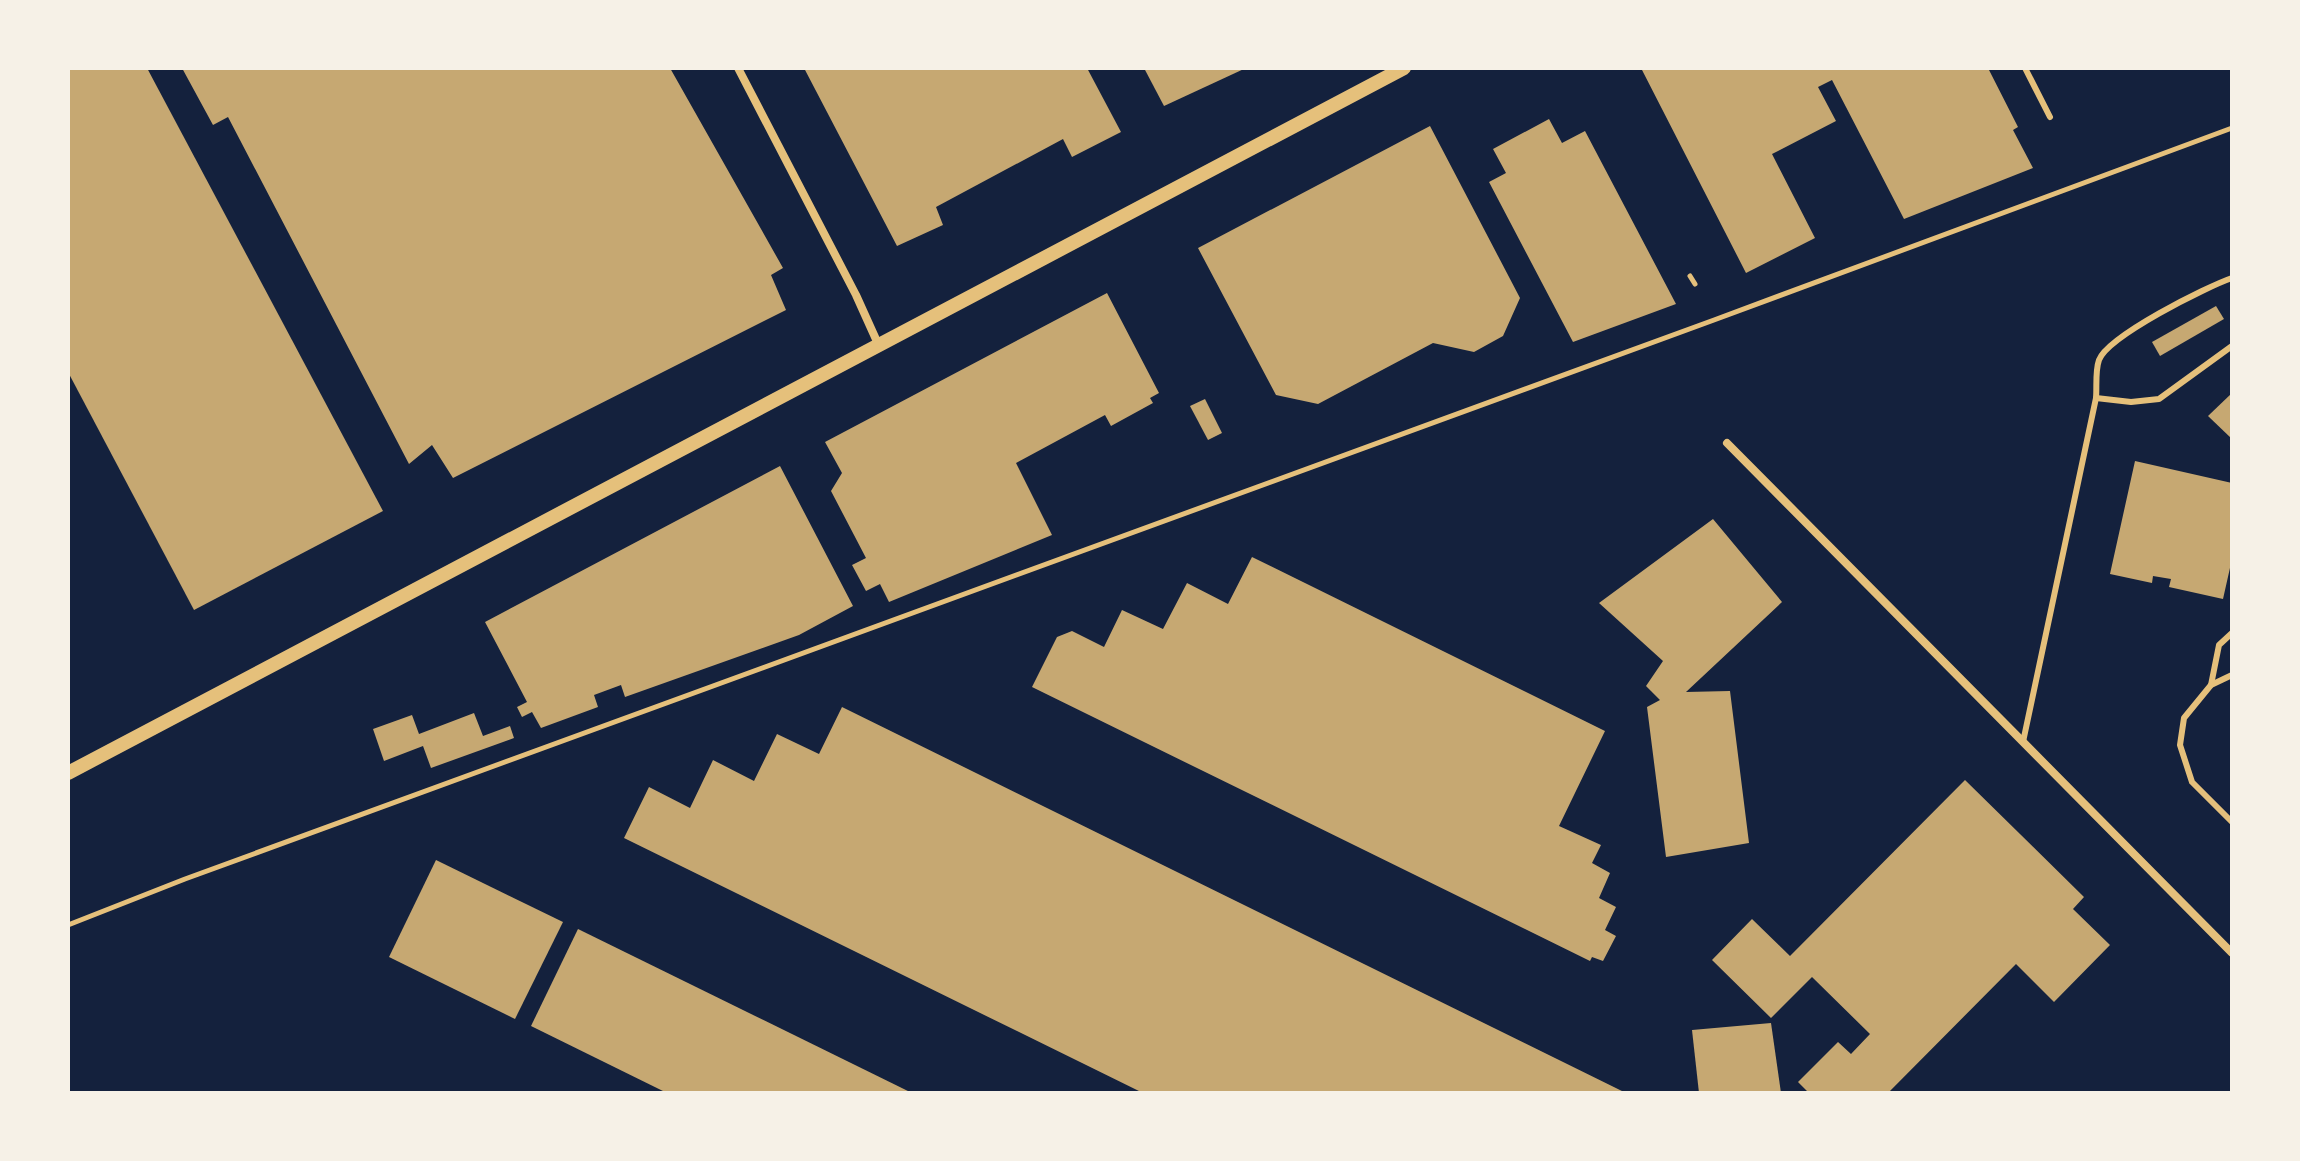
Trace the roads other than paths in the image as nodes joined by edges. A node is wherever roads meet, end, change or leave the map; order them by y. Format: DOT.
graph roads {
  1 [pos="738,68"];
  2 [pos="1404,68"];
  3 [pos="2025,68"];
  4 [pos="2050,117"];
  5 [pos="2232,278"];
  6 [pos="2232,346"];
  7 [pos="880,347"];
  8 [pos="2096,398"];
  9 [pos="1727,443"];
  10 [pos="2232,633"];
  11 [pos="2232,675"];
  12 [pos="2211,685"];
  13 [pos="2023,742"];
  14 [pos="68,773"];
  15 [pos="2232,822"];
  16 [pos="2232,953"];
  1 -- 7 [label="street"];
  2 -- 7 [label="street"];
  3 -- 4 [label="lane"];
  5 -- 8 [label="lane"];
  6 -- 8 [label="lane"];
  7 -- 14 [label="street"];
  8 -- 13 [label="lane"];
  9 -- 13 [label="street"];
  10 -- 12 [label="lane"];
  11 -- 12 [label="lane"];
  12 -- 15 [label="lane"];
  13 -- 16 [label="street"];
}
